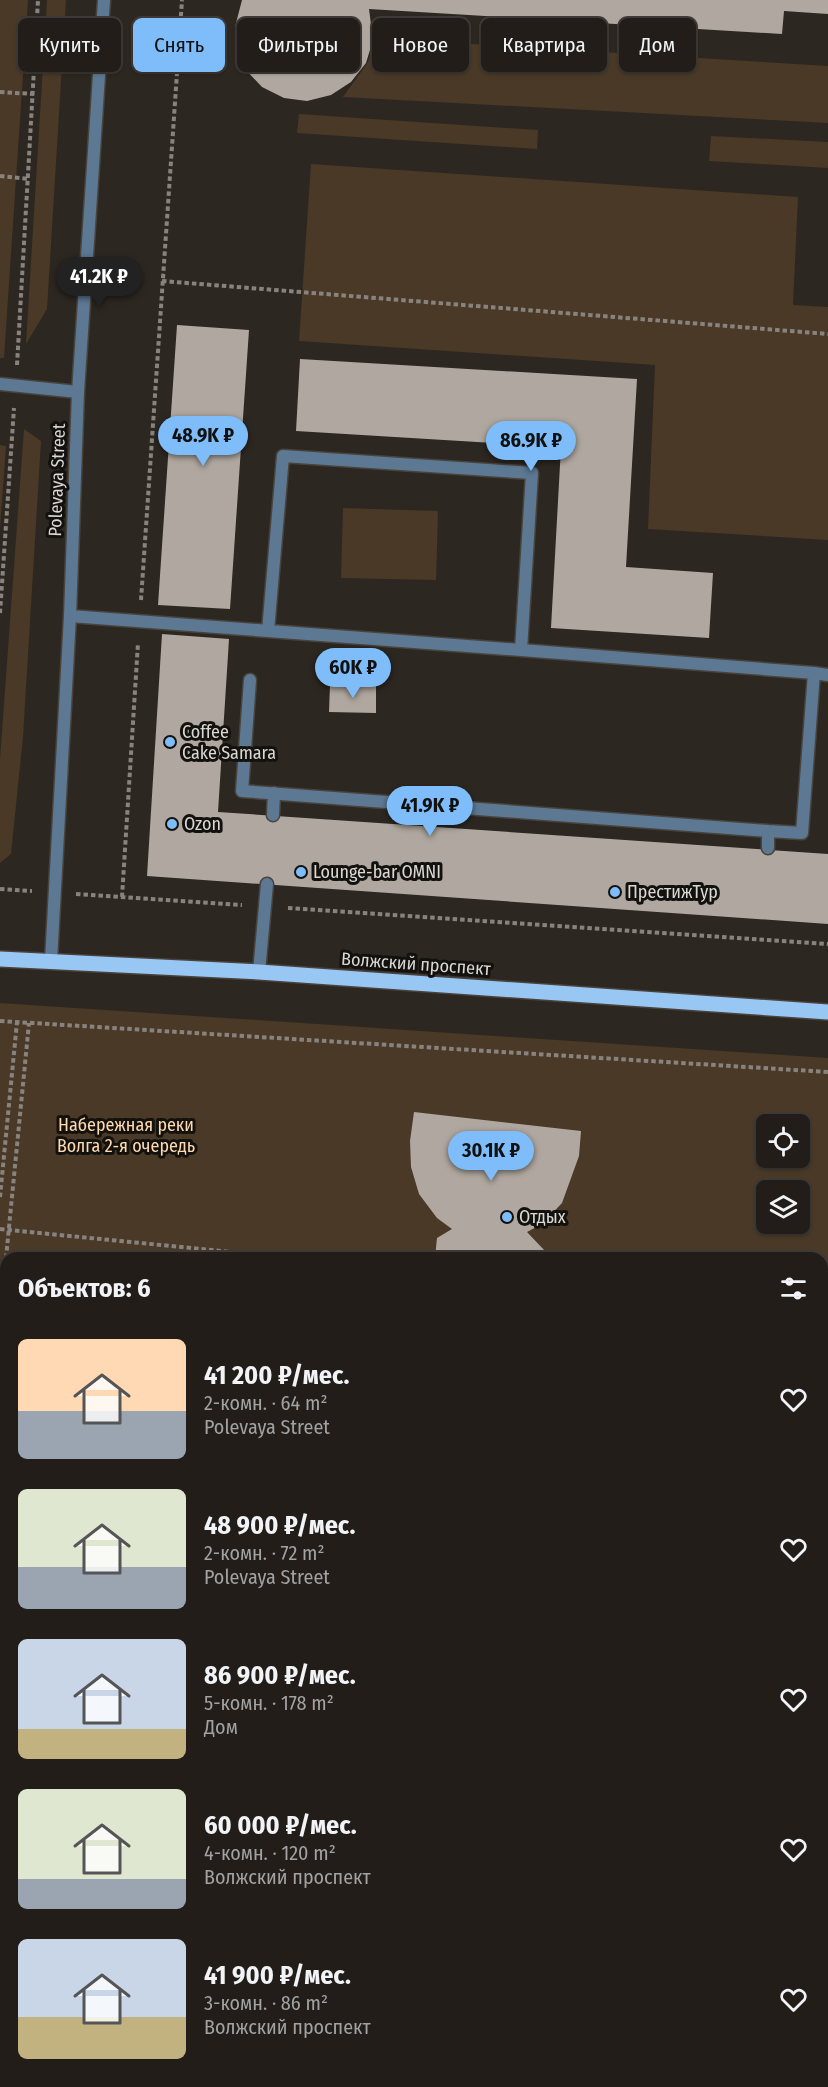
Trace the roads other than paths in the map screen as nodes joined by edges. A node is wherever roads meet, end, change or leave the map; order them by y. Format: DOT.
graph roads {
  1 [pos="104,0"];
  2 [pos="0,384"];
  3 [pos="78,392"];
  4 [pos="70,616"];
  5 [pos="268,631"];
  6 [pos="521,650"];
  7 [pos="814,673"];
  8 [pos="828,675"];
  9 [pos="250,680"];
  10 [pos="274,793"];
  11 [pos="273,815"];
  12 [pos="768,831"];
  13 [pos="768,848"];
  14 [pos="267,884"];
  15 [pos="0,959"];
  16 [pos="51,961"];
  17 [pos="259,972"];
  18 [pos="828,1012"];
  1 -- 3 [label="street, Polevaya Street"];
  2 -- 3 [label="street"];
  3 -- 4 [label="street, Polevaya Street"];
  4 -- 5 [label="street"];
  4 -- 16 [label="street, Polevaya Street"];
  5 -- 6 [label="street"];
  5 -- 6 [label="street"];
  6 -- 7 [label="street"];
  7 -- 8 [label="street"];
  7 -- 12 [label="street"];
  9 -- 10 [label="street"];
  10 -- 11 [label="street"];
  10 -- 12 [label="street"];
  12 -- 13 [label="street"];
  14 -- 17 [label="street"];
  15 -- 16 [label="main road, Волжский проспект"];
  16 -- 17 [label="main road, Волжский проспект"];
  17 -- 18 [label="main road, Волжский проспект"];
}
